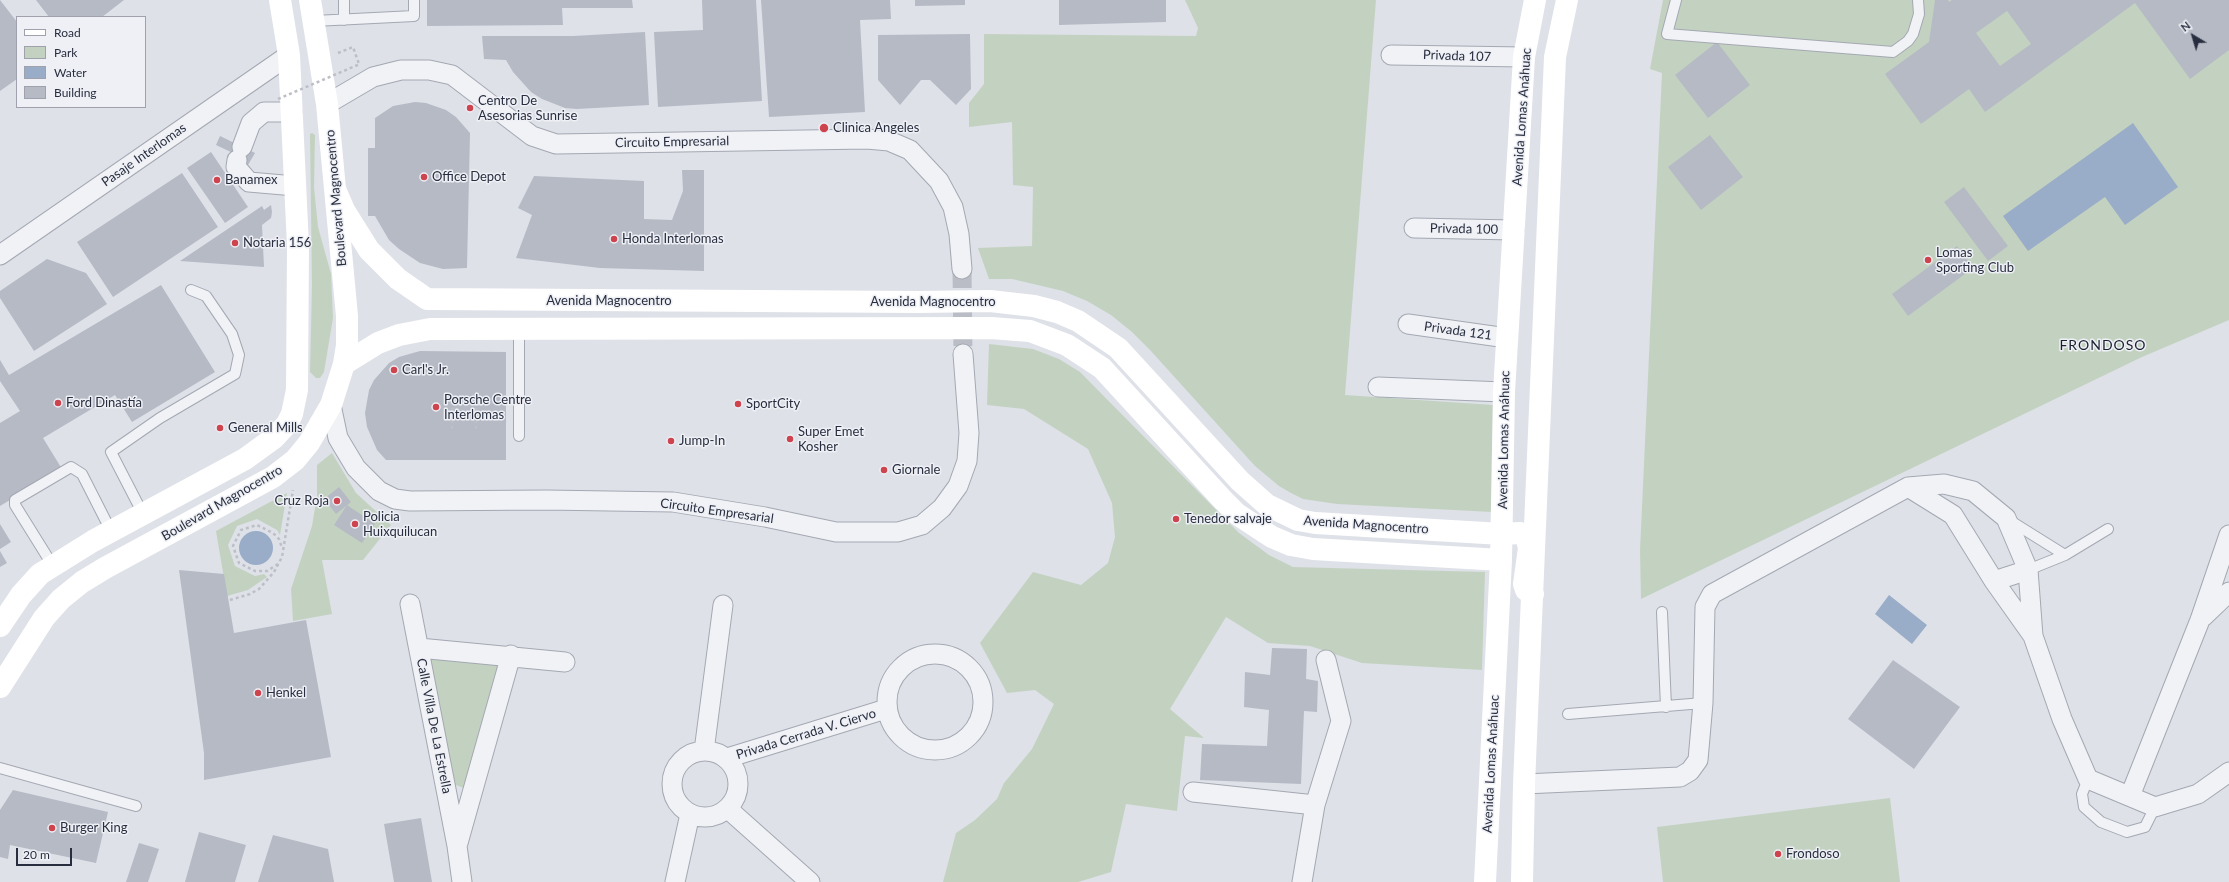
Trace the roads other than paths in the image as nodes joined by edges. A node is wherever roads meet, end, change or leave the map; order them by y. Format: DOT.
graph roads {
  1 [pos="280,0"];
  2 [pos="310,0"];
  3 [pos="344,0"];
  4 [pos="414,0"];
  5 [pos="1535,0"];
  6 [pos="1567,0"];
  7 [pos="1676,0"];
  8 [pos="1918,0"];
  9 [pos="344,20"];
  10 [pos="314,21"];
  11 [pos="1391,54"];
  12 [pos="289,55"];
  13 [pos="1524,57"];
  14 [pos="327,104"];
  15 [pos="285,105"];
  16 [pos="295,186"];
  17 [pos="335,189"];
  18 [pos="1414,228"];
  19 [pos="1514,230"];
  20 [pos="0,254"];
  21 [pos="962,269"];
  22 [pos="191,290"];
  23 [pos="1408,324"];
  24 [pos="519,329"];
  25 [pos="1507,338"];
  26 [pos="963,354"];
  27 [pos="344,364"];
  28 [pos="1378,387"];
  29 [pos="1504,392"];
  30 [pos="331,405"];
  31 [pos="519,436"];
  32 [pos="1908,487"];
  33 [pos="1973,491"];
  34 [pos="143,514"];
  35 [pos="1953,515"];
  36 [pos="2006,518"];
  37 [pos="2108,529"];
  38 [pos="112,531"];
  39 [pos="1502,534"];
  40 [pos="2229,535"];
  41 [pos="2065,555"];
  42 [pos="1501,560"];
  43 [pos="53,566"];
  44 [pos="2028,570"];
  45 [pos="1994,581"];
  46 [pos="2229,592"];
  47 [pos="1533,594"];
  48 [pos="410,604"];
  49 [pos="723,605"];
  50 [pos="1662,612"];
  51 [pos="2200,620"];
  52 [pos="0,626"];
  53 [pos="2033,636"];
  54 [pos="419,648"];
  55 [pos="511,655"];
  56 [pos="1326,660"];
  57 [pos="565,662"];
  58 [pos="0,687"];
  59 [pos="1703,703"];
  60 [pos="1666,707"];
  61 [pos="886,709"];
  62 [pos="1568,714"];
  63 [pos="704,751"];
  64 [pos="727,758"];
  65 [pos="0,768"];
  66 [pos="2229,772"];
  67 [pos="2088,780"];
  68 [pos="1524,784"];
  69 [pos="1193,792"];
  70 [pos="2130,796"];
  71 [pos="1315,805"];
  72 [pos="136,806"];
  73 [pos="2155,807"];
  74 [pos="728,809"];
  75 [pos="690,814"];
  76 [pos="457,846"];
  77 [pos="462,882"];
  78 [pos="675,882"];
  79 [pos="810,882"];
  80 [pos="1302,882"];
  81 [pos="1485,882"];
  82 [pos="1522,882"];
  1 -- 12 [label="street, Boulevard Magnocentro"];
  2 -- 10 [label="street, Boulevard Magnocentro"];
  3 -- 9 [label="lane"];
  4 -- 9 [label="lane"];
  5 -- 13 [label="street, Avenida Lomas Anáhuac"];
  6 -- 47 [label="street"];
  7 -- 8 [label="lane"];
  9 -- 10 [label="lane"];
  10 -- 14 [label="street, Boulevard Magnocentro"];
  11 -- 13 [label="street, Privada 107"];
  12 -- 15 [label="street, Boulevard Magnocentro"];
  12 -- 20 [label="street, Pasaje Interlomas"];
  13 -- 19 [label="street, Avenida Lomas Anáhuac"];
  14 -- 17 [label="street, Boulevard Magnocentro"];
  14 -- 21 [label="street, Circuito Empresarial"];
  15 -- 16 [label="street, Boulevard Magnocentro"];
  15 -- 16 [label="street"];
  16 -- 34 [label="street, Boulevard Magnocentro"];
  17 -- 27 [label="street, Boulevard Magnocentro"];
  17 -- 39 [label="street, Avenida Magnocentro"];
  18 -- 19 [label="street, Privada 100"];
  19 -- 25 [label="street, Avenida Lomas Anáhuac"];
  22 -- 34 [label="lane"];
  23 -- 25 [label="street, Privada 121"];
  24 -- 27 [label="street, Avenida Magnocentro"];
  24 -- 31 [label="lane"];
  24 -- 42 [label="street, Avenida Magnocentro"];
  25 -- 29 [label="street, Avenida Lomas Anáhuac"];
  26 -- 30 [label="street, Circuito Empresarial"];
  27 -- 30 [label="street, Boulevard Magnocentro"];
  28 -- 29 [label="street"];
  29 -- 39 [label="street, Avenida Lomas Anáhuac"];
  30 -- 58 [label="street, Boulevard Magnocentro"];
  32 -- 33 [label="street"];
  32 -- 35 [label="street"];
  32 -- 59 [label="street"];
  33 -- 35 [label="street"];
  33 -- 36 [label="street"];
  34 -- 38 [label="street, Boulevard Magnocentro"];
  35 -- 45 [label="street"];
  36 -- 41 [label="lane"];
  36 -- 44 [label="street"];
  37 -- 41 [label="lane"];
  38 -- 43 [label="street, Boulevard Magnocentro"];
  38 -- 43 [label="lane"];
  39 -- 42 [label="street, Avenida Lomas Anáhuac"];
  39 -- 47 [label="street, Avenida Magnocentro"];
  40 -- 51 [label="street"];
  41 -- 44 [label="lane"];
  42 -- 81 [label="street, Avenida Lomas Anáhuac"];
  43 -- 52 [label="street, Boulevard Magnocentro"];
  44 -- 45 [label="street"];
  44 -- 53 [label="street"];
  45 -- 53 [label="street"];
  46 -- 51 [label="street"];
  47 -- 68 [label="street"];
  48 -- 54 [label="street"];
  49 -- 63 [label="street"];
  50 -- 60 [label="lane"];
  51 -- 70 [label="street"];
  53 -- 67 [label="street"];
  54 -- 55 [label="street, Calle Villa De La Estrella"];
  54 -- 76 [label="street, Calle Villa De La Estrella"];
  55 -- 57 [label="street, Calle Villa De La Estrella"];
  55 -- 76 [label="street, Calle Villa De La Estrella"];
  56 -- 71 [label="street"];
  59 -- 60 [label="lane"];
  59 -- 68 [label="street"];
  60 -- 62 [label="lane"];
  61 -- 61 [label="street, Privada Cerrada V. Ciervo"];
  61 -- 64 [label="street, Privada Cerrada V. Ciervo"];
  63 -- 64 [label="street"];
  63 -- 75 [label="street"];
  64 -- 74 [label="street"];
  65 -- 72 [label="lane"];
  66 -- 73 [label="street"];
  67 -- 70 [label="street"];
  67 -- 73 [label="lane"];
  68 -- 82 [label="street"];
  69 -- 71 [label="street"];
  70 -- 73 [label="street"];
  71 -- 80 [label="street"];
  74 -- 75 [label="street"];
  74 -- 79 [label="street"];
  75 -- 78 [label="street"];
  76 -- 77 [label="street, Calle Villa De La Estrella"];
}
